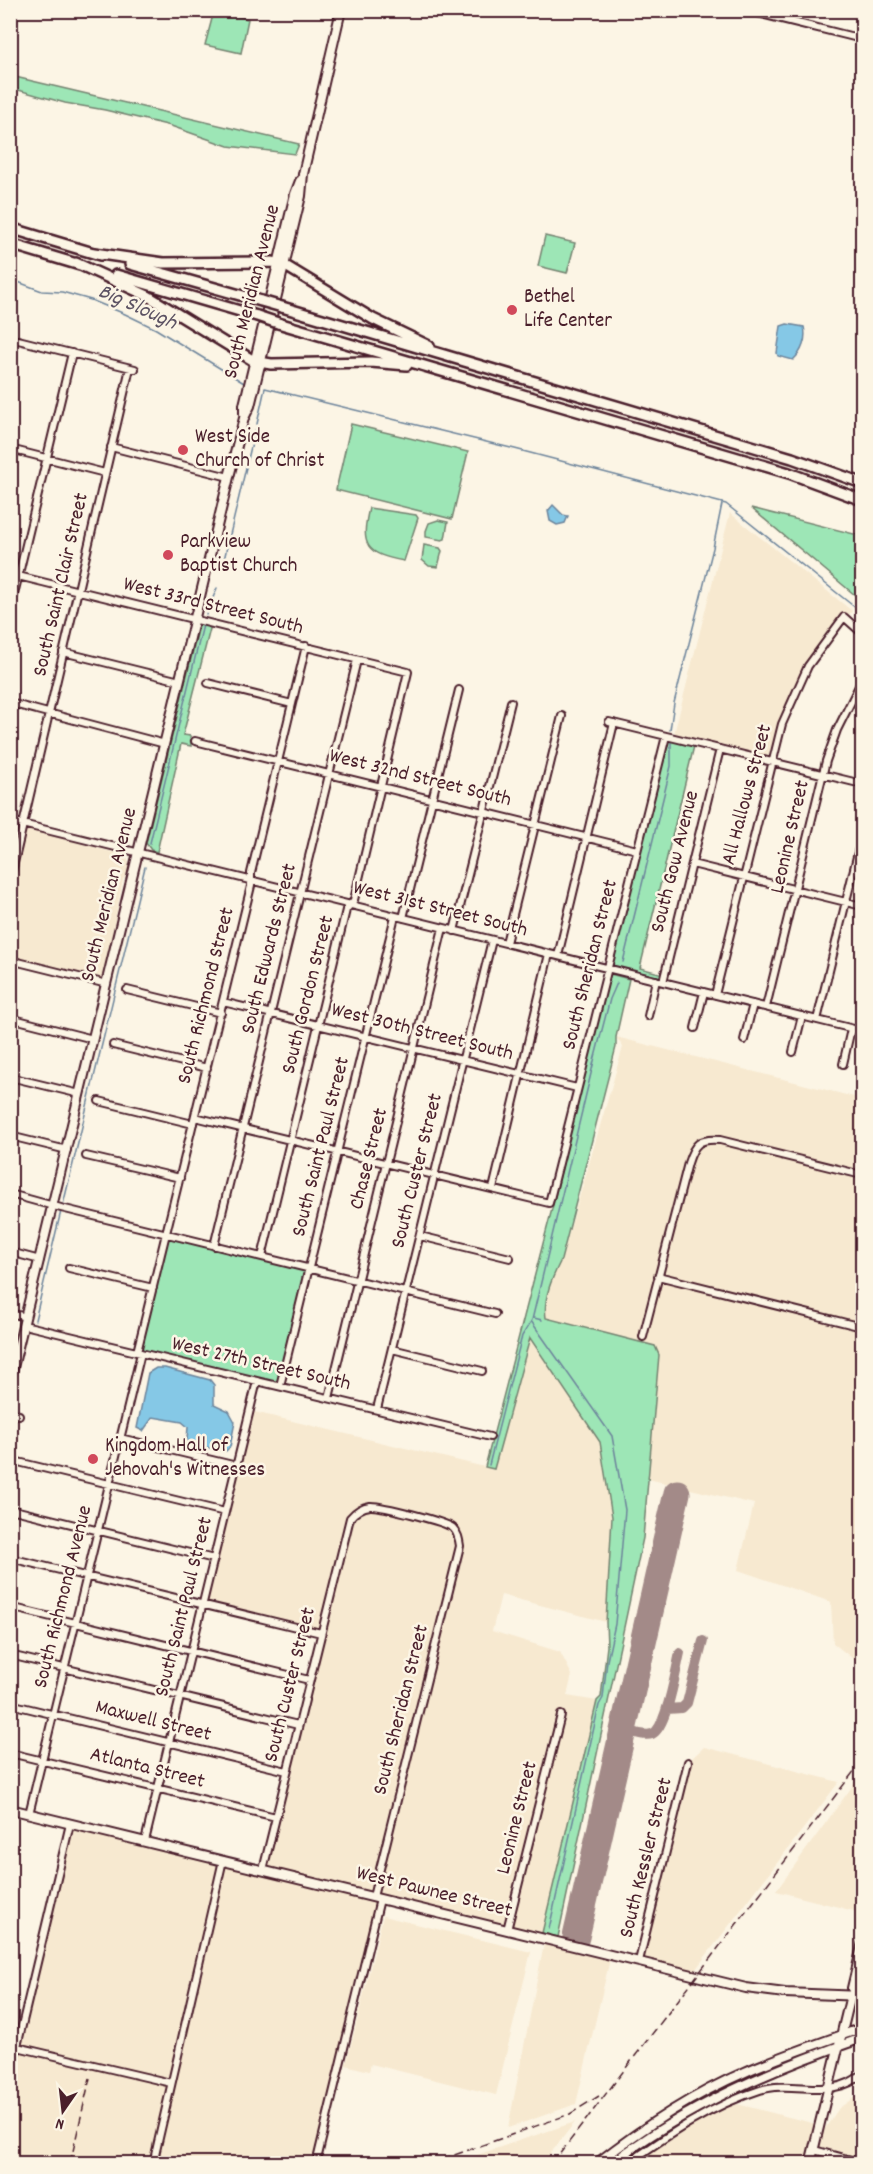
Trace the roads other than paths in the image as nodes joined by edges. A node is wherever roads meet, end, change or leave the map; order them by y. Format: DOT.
graph roads {
  1 [pos="341,10"];
  2 [pos="745,10"];
  3 [pos="862,39"];
  4 [pos="10,228"];
  5 [pos="10,244"];
  6 [pos="94,253"];
  7 [pos="76,263"];
  8 [pos="281,264"];
  9 [pos="12,338"];
  10 [pos="10,351"];
  11 [pos="72,353"];
  12 [pos="463,361"];
  13 [pos="257,362"];
  14 [pos="445,372"];
  15 [pos="111,447"];
  16 [pos="10,449"];
  17 [pos="47,458"];
  18 [pos="105,473"];
  19 [pos="229,477"];
  20 [pos="862,483"];
  21 [pos="862,500"];
  22 [pos="10,574"];
  23 [pos="19,576"];
  24 [pos="78,590"];
  25 [pos="10,610"];
  26 [pos="195,619"];
  27 [pos="862,633"];
  28 [pos="306,646"];
  29 [pos="63,652"];
  30 [pos="357,660"];
  31 [pos="408,672"];
  32 [pos="862,680"];
  33 [pos="180,681"];
  34 [pos="208,683"];
  35 [pos="459,690"];
  36 [pos="511,702"];
  37 [pos="10,703"];
  38 [pos="292,704"];
  39 [pos="49,713"];
  40 [pos="562,716"];
  41 [pos="666,736"];
  42 [pos="195,741"];
  43 [pos="165,744"];
  44 [pos="720,749"];
  45 [pos="279,762"];
  46 [pos="772,762"];
  47 [pos="330,774"];
  48 [pos="823,774"];
  49 [pos="862,784"];
  50 [pos="381,786"];
  51 [pos="432,799"];
  52 [pos="484,812"];
  53 [pos="10,821"];
  54 [pos="23,824"];
  55 [pos="535,825"];
  56 [pos="862,836"];
  57 [pos="586,838"];
  58 [pos="637,850"];
  59 [pos="139,852"];
  60 [pos="692,864"];
  61 [pos="743,877"];
  62 [pos="10,880"];
  63 [pos="252,880"];
  64 [pos="795,890"];
  65 [pos="300,892"];
  66 [pos="846,902"];
  67 [pos="349,905"];
  68 [pos="862,906"];
  69 [pos="395,916"];
  70 [pos="404,918"];
  71 [pos="443,928"];
  72 [pos="454,931"];
  73 [pos="492,940"];
  74 [pos="506,943"];
  75 [pos="549,954"];
  76 [pos="558,956"];
  77 [pos="10,960"];
  78 [pos="608,968"];
  79 [pos="656,980"];
  80 [pos="663,982"];
  81 [pos="107,984"];
  82 [pos="127,990"];
  83 [pos="704,992"];
  84 [pos="715,995"];
  85 [pos="223,1002"];
  86 [pos="753,1004"];
  87 [pos="766,1007"];
  88 [pos="221,1013"];
  89 [pos="271,1014"];
  90 [pos="648,1016"];
  91 [pos="802,1016"];
  92 [pos="10,1018"];
  93 [pos="817,1020"];
  94 [pos="319,1025"];
  95 [pos="695,1028"];
  96 [pos="851,1029"];
  97 [pos="862,1031"];
  98 [pos="366,1037"];
  99 [pos="93,1039"];
  100 [pos="744,1040"];
  101 [pos="113,1045"];
  102 [pos="414,1048"];
  103 [pos="794,1052"];
  104 [pos="462,1060"];
  105 [pos="843,1065"];
  106 [pos="207,1068"];
  107 [pos="520,1074"];
  108 [pos="10,1077"];
  109 [pos="577,1088"];
  110 [pos="80,1094"];
  111 [pos="99,1101"];
  112 [pos="194,1120"];
  113 [pos="243,1128"];
  114 [pos="10,1136"];
  115 [pos="291,1139"];
  116 [pos="67,1149"];
  117 [pos="338,1151"];
  118 [pos="86,1156"];
  119 [pos="386,1163"];
  120 [pos="434,1174"];
  121 [pos="862,1175"];
  122 [pos="180,1178"];
  123 [pos="492,1189"];
  124 [pos="10,1194"];
  125 [pos="53,1205"];
  126 [pos="166,1234"];
  127 [pos="420,1236"];
  128 [pos="214,1246"];
  129 [pos="10,1252"];
  130 [pos="262,1257"];
  131 [pos="510,1258"];
  132 [pos="40,1260"];
  133 [pos="69,1268"];
  134 [pos="309,1269"];
  135 [pos="658,1276"];
  136 [pos="358,1280"];
  137 [pos="153,1288"];
  138 [pos="406,1292"];
  139 [pos="10,1313"];
  140 [pos="495,1314"];
  141 [pos="25,1321"];
  142 [pos="862,1327"];
  143 [pos="644,1337"];
  144 [pos="392,1349"];
  145 [pos="139,1352"];
  146 [pos="482,1371"];
  147 [pos="11,1375"];
  148 [pos="257,1381"];
  149 [pos="280,1386"];
  150 [pos="329,1398"];
  151 [pos="377,1409"];
  152 [pos="10,1413"];
  153 [pos="19,1415"];
  154 [pos="490,1437"];
  155 [pos="120,1438"];
  156 [pos="10,1460"];
  157 [pos="237,1466"];
  158 [pos="109,1484"];
  159 [pos="10,1509"];
  160 [pos="225,1512"];
  161 [pos="98,1530"];
  162 [pos="456,1532"];
  163 [pos="10,1558"];
  164 [pos="214,1559"];
  165 [pos="87,1576"];
  166 [pos="203,1605"];
  167 [pos="10,1607"];
  168 [pos="75,1622"];
  169 [pos="321,1633"];
  170 [pos="192,1651"];
  171 [pos="10,1655"];
  172 [pos="64,1668"];
  173 [pos="309,1680"];
  174 [pos="181,1697"];
  175 [pos="10,1704"];
  176 [pos="53,1714"];
  177 [pos="561,1715"];
  178 [pos="298,1725"];
  179 [pos="169,1743"];
  180 [pos="10,1753"];
  181 [pos="42,1761"];
  182 [pos="688,1762"];
  183 [pos="287,1771"];
  184 [pos="158,1788"];
  185 [pos="10,1809"];
  186 [pos="29,1814"];
  187 [pos="276,1817"];
  188 [pos="70,1824"];
  189 [pos="145,1841"];
  190 [pos="223,1860"];
  191 [pos="263,1870"];
  192 [pos="377,1898"];
  193 [pos="507,1930"];
  194 [pos="862,1942"];
  195 [pos="639,1961"];
  196 [pos="862,1962"];
  197 [pos="852,1993"];
  198 [pos="862,1996"];
  199 [pos="862,2028"];
  200 [pos="841,2035"];
  201 [pos="862,2038"];
  202 [pos="839,2046"];
  203 [pos="17,2047"];
  204 [pos="862,2074"];
  205 [pos="10,2076"];
  206 [pos="171,2083"];
  207 [pos="829,2089"];
  208 [pos="814,2150"];
  209 [pos="153,2163"];
  210 [pos="316,2163"];
  211 [pos="596,2163"];
  212 [pos="611,2163"];
  213 [pos="627,2163"];
  214 [pos="810,2163"];
  215 [pos="862,2163"];
  1 -- 8 [label="main road, South Meridian Avenue"];
  2 -- 3 [label="street"];
  4 -- 6 [label="highway"];
  5 -- 7 [label="highway"];
  6 -- 8 [label="highway"];
  6 -- 12 [label="highway, bridge"];
  7 -- 13 [label="highway"];
  7 -- 14 [label="highway, bridge"];
  8 -- 12 [label="highway"];
  8 -- 13 [label="main road, South Meridian Avenue"];
  9 -- 10 [label="street"];
  9 -- 11 [label="street"];
  11 -- 15 [label="street, South Saint Clair Street"];
  11 -- 17 [label="street"];
  12 -- 20 [label="highway"];
  13 -- 14 [label="highway"];
  13 -- 19 [label="main road, South Meridian Avenue"];
  14 -- 21 [label="highway"];
  15 -- 18 [label="street, South Saint Clair Street"];
  15 -- 19 [label="street"];
  16 -- 17 [label="street"];
  17 -- 18 [label="street"];
  17 -- 23 [label="street"];
  18 -- 24 [label="street, South Saint Clair Street"];
  19 -- 26 [label="main road, South Meridian Avenue"];
  22 -- 23 [label="street, West 33rd Street South"];
  23 -- 24 [label="street, West 33rd Street South"];
  23 -- 25 [label="street"];
  24 -- 26 [label="street, West 33rd Street South"];
  24 -- 29 [label="street, South Saint Clair Street"];
  26 -- 28 [label="street, West 33rd Street South"];
  26 -- 33 [label="main road, South Meridian Avenue"];
  27 -- 46 [label="street, All Hallows Street"];
  28 -- 30 [label="street, West 33rd Street South"];
  28 -- 38 [label="street, South Richmond Street"];
  29 -- 33 [label="street"];
  29 -- 39 [label="street, South Saint Clair Street"];
  30 -- 31 [label="street, West 33rd Street South"];
  30 -- 47 [label="street, South Edwards Street"];
  31 -- 50 [label="street, South Gordon Street"];
  32 -- 48 [label="street, Leonine Street"];
  33 -- 43 [label="main road, South Meridian Avenue"];
  34 -- 38 [label="street"];
  35 -- 51 [label="street"];
  36 -- 52 [label="street"];
  37 -- 39 [label="street"];
  38 -- 45 [label="street, South Richmond Street"];
  39 -- 43 [label="street"];
  39 -- 54 [label="street, South Saint Clair Street"];
  40 -- 55 [label="street"];
  41 -- 44 [label="street"];
  41 -- 57 [label="street"];
  41 -- 58 [label="street, South Sheridan Street"];
  42 -- 45 [label="street, West 32nd Street South"];
  43 -- 59 [label="main road, South Meridian Avenue"];
  44 -- 46 [label="street"];
  44 -- 60 [label="street, South Gow Avenue"];
  45 -- 47 [label="street, West 32nd Street South"];
  45 -- 63 [label="street, South Richmond Street"];
  46 -- 48 [label="street"];
  46 -- 61 [label="street, All Hallows Street"];
  47 -- 50 [label="street, West 32nd Street South"];
  47 -- 65 [label="street, South Edwards Street"];
  48 -- 49 [label="street"];
  48 -- 64 [label="street, Leonine Street"];
  50 -- 51 [label="street, West 32nd Street South"];
  50 -- 67 [label="street, South Gordon Street"];
  51 -- 52 [label="street, West 32nd Street South"];
  51 -- 70 [label="street"];
  52 -- 55 [label="street, West 32nd Street South"];
  52 -- 72 [label="street"];
  53 -- 54 [label="street, West 31st Street South"];
  54 -- 59 [label="street, West 31st Street South"];
  54 -- 62 [label="street, South Saint Clair Street"];
  55 -- 57 [label="street, West 32nd Street South"];
  55 -- 74 [label="street"];
  56 -- 66 [label="street"];
  57 -- 58 [label="street, West 32nd Street South"];
  57 -- 76 [label="street"];
  58 -- 78 [label="street, South Sheridan Street"];
  59 -- 63 [label="street, West 31st Street South"];
  59 -- 81 [label="main road, South Meridian Avenue"];
  60 -- 61 [label="street"];
  60 -- 80 [label="street, South Gow Avenue"];
  61 -- 64 [label="street"];
  61 -- 84 [label="street, All Hallows Street"];
  63 -- 65 [label="street, West 31st Street South"];
  63 -- 85 [label="street, South Richmond Street"];
  64 -- 66 [label="street"];
  64 -- 87 [label="street, Leonine Street"];
  65 -- 67 [label="street, West 31st Street South"];
  65 -- 89 [label="street, South Edwards Street"];
  66 -- 68 [label="street"];
  66 -- 93 [label="street"];
  67 -- 69 [label="street, West 31st Street South"];
  67 -- 94 [label="street, South Gordon Street"];
  69 -- 70 [label="street, West 31st Street South"];
  69 -- 98 [label="street, South Saint Paul Street"];
  70 -- 71 [label="street, West 31st Street South"];
  71 -- 72 [label="street, West 31st Street South"];
  71 -- 102 [label="street, Chase Street"];
  72 -- 73 [label="street, West 31st Street South"];
  73 -- 74 [label="street, West 31st Street South"];
  73 -- 104 [label="street, South Custer Street"];
  74 -- 75 [label="street, West 31st Street South"];
  75 -- 76 [label="street, West 31st Street South"];
  75 -- 107 [label="street"];
  76 -- 78 [label="street, West 31st Street South"];
  77 -- 81 [label="street"];
  78 -- 79 [label="street, West 31st Street South"];
  78 -- 109 [label="street, South Sheridan Street"];
  79 -- 80 [label="street, West 31st Street South"];
  79 -- 90 [label="street"];
  80 -- 83 [label="street, West 31st Street South"];
  81 -- 99 [label="main road, South Meridian Avenue"];
  82 -- 88 [label="street"];
  83 -- 84 [label="street, West 31st Street South"];
  83 -- 95 [label="street"];
  84 -- 86 [label="street, West 31st Street South"];
  85 -- 88 [label="street, South Richmond Street"];
  85 -- 89 [label="street, West 30th Street South"];
  86 -- 87 [label="street, West 31st Street South"];
  86 -- 100 [label="street"];
  87 -- 91 [label="street, West 31st Street South"];
  88 -- 106 [label="street, South Richmond Street"];
  89 -- 94 [label="street, West 30th Street South"];
  89 -- 113 [label="street, South Edwards Street"];
  91 -- 93 [label="street, West 31st Street South"];
  91 -- 103 [label="street"];
  92 -- 99 [label="street"];
  93 -- 96 [label="street, West 31st Street South"];
  94 -- 98 [label="street, West 30th Street South"];
  94 -- 115 [label="street, South Gordon Street"];
  96 -- 97 [label="street, West 31st Street South"];
  96 -- 105 [label="street"];
  98 -- 102 [label="street, West 30th Street South"];
  98 -- 117 [label="street, South Saint Paul Street"];
  99 -- 110 [label="main road, South Meridian Avenue"];
  101 -- 106 [label="street"];
  102 -- 104 [label="street, West 30th Street South"];
  102 -- 119 [label="street, Chase Street"];
  104 -- 107 [label="street, West 30th Street South"];
  104 -- 120 [label="street, South Custer Street"];
  106 -- 112 [label="street, South Richmond Street"];
  107 -- 109 [label="street, West 30th Street South"];
  107 -- 123 [label="street"];
  108 -- 110 [label="street"];
  109 -- 123 [label="street, South Sheridan Street"];
  110 -- 116 [label="main road, South Meridian Avenue"];
  111 -- 112 [label="street"];
  112 -- 113 [label="street"];
  112 -- 122 [label="street, South Richmond Street"];
  113 -- 115 [label="street"];
  113 -- 128 [label="street, South Edwards Street"];
  114 -- 116 [label="street"];
  115 -- 117 [label="street"];
  115 -- 130 [label="street, South Gordon Street"];
  116 -- 125 [label="main road, South Meridian Avenue"];
  117 -- 119 [label="street"];
  117 -- 134 [label="street, South Saint Paul Street"];
  118 -- 122 [label="street"];
  119 -- 120 [label="street"];
  119 -- 136 [label="street, Chase Street"];
  120 -- 123 [label="street"];
  120 -- 127 [label="street, South Custer Street"];
  121 -- 135 [label="street"];
  122 -- 126 [label="street, South Richmond Street"];
  124 -- 125 [label="street"];
  125 -- 126 [label="street"];
  125 -- 132 [label="main road, South Meridian Avenue"];
  126 -- 128 [label="street"];
  126 -- 137 [label="street, South Richmond Street"];
  127 -- 131 [label="street"];
  127 -- 138 [label="street, South Custer Street"];
  128 -- 130 [label="street"];
  129 -- 132 [label="street"];
  130 -- 134 [label="street"];
  132 -- 141 [label="main road, South Meridian Avenue"];
  133 -- 137 [label="street"];
  134 -- 136 [label="street"];
  134 -- 149 [label="street, South Saint Paul Street"];
  135 -- 142 [label="street"];
  135 -- 143 [label="street"];
  136 -- 138 [label="street"];
  136 -- 150 [label="street, Chase Street"];
  137 -- 145 [label="street, South Richmond Street"];
  138 -- 140 [label="street"];
  138 -- 144 [label="street, South Custer Street"];
  139 -- 141 [label="street, West 27th Street South"];
  141 -- 145 [label="street, West 27th Street South"];
  141 -- 147 [label="main road, South Meridian Avenue"];
  144 -- 146 [label="street"];
  144 -- 151 [label="street, South Custer Street"];
  145 -- 148 [label="street, West 27th Street South"];
  145 -- 155 [label="street, South Richmond Avenue"];
  148 -- 149 [label="street, West 27th Street South"];
  148 -- 157 [label="street, South Saint Paul Street"];
  149 -- 150 [label="street, West 27th Street South"];
  150 -- 151 [label="street, West 27th Street South"];
  151 -- 154 [label="street, West 27th Street South"];
  152 -- 153 [label="street"];
  155 -- 157 [label="street"];
  155 -- 158 [label="street, South Richmond Avenue"];
  156 -- 158 [label="street"];
  157 -- 160 [label="street, South Saint Paul Street"];
  158 -- 160 [label="street"];
  158 -- 161 [label="street, South Richmond Avenue"];
  159 -- 161 [label="street"];
  160 -- 164 [label="street, South Saint Paul Street"];
  161 -- 164 [label="street"];
  161 -- 165 [label="street, South Richmond Avenue"];
  162 -- 169 [label="street, South Custer Street"];
  162 -- 192 [label="street, South Sheridan Street"];
  163 -- 165 [label="street"];
  164 -- 166 [label="street, South Saint Paul Street"];
  165 -- 166 [label="street"];
  165 -- 168 [label="street, South Richmond Avenue"];
  166 -- 169 [label="street"];
  166 -- 170 [label="street, South Saint Paul Street"];
  167 -- 168 [label="street"];
  168 -- 170 [label="street"];
  168 -- 172 [label="street, South Richmond Avenue"];
  169 -- 173 [label="street, South Custer Street"];
  170 -- 173 [label="street"];
  170 -- 174 [label="street, South Saint Paul Street"];
  171 -- 172 [label="street"];
  172 -- 174 [label="street"];
  172 -- 176 [label="street, South Richmond Avenue"];
  173 -- 178 [label="street, South Custer Street"];
  174 -- 178 [label="street"];
  174 -- 179 [label="street, South Saint Paul Street"];
  175 -- 176 [label="street, Maxwell Street"];
  176 -- 179 [label="street, Maxwell Street"];
  176 -- 181 [label="street, South Richmond Avenue"];
  177 -- 193 [label="street, Leonine Street"];
  178 -- 183 [label="street, South Custer Street"];
  179 -- 183 [label="street, Maxwell Street"];
  179 -- 184 [label="street, South Saint Paul Street"];
  180 -- 181 [label="street, Atlanta Street"];
  181 -- 184 [label="street, Atlanta Street"];
  181 -- 186 [label="street, South Richmond Avenue"];
  182 -- 195 [label="street, South Kessler Street"];
  183 -- 187 [label="street, South Custer Street"];
  184 -- 187 [label="street, Atlanta Street"];
  184 -- 189 [label="street, South Saint Paul Street"];
  185 -- 186 [label="main road, West Pawnee Street"];
  186 -- 188 [label="main road, West Pawnee Street"];
  187 -- 191 [label="street, South Custer Street"];
  188 -- 189 [label="main road, West Pawnee Street"];
  188 -- 203 [label="street"];
  189 -- 190 [label="main road, West Pawnee Street"];
  190 -- 191 [label="main road, West Pawnee Street"];
  190 -- 206 [label="street"];
  191 -- 192 [label="main road, West Pawnee Street"];
  192 -- 193 [label="main road, West Pawnee Street"];
  192 -- 210 [label="street, South Sheridan Street"];
  193 -- 195 [label="main road, West Pawnee Street"];
  194 -- 197 [label="street"];
  195 -- 197 [label="main road, West Pawnee Street"];
  196 -- 197 [label="street"];
  197 -- 198 [label="main road, West Pawnee Street"];
  197 -- 200 [label="main road"];
  199 -- 200 [label="main road"];
  200 -- 202 [label="main road"];
  200 -- 211 [label="main road"];
  201 -- 202 [label="main road"];
  202 -- 207 [label="main road"];
  202 -- 212 [label="main road"];
  203 -- 205 [label="street"];
  203 -- 206 [label="street"];
  204 -- 207 [label="street"];
  206 -- 209 [label="street"];
  207 -- 208 [label="main road"];
  207 -- 213 [label="street"];
  208 -- 214 [label="main road"];
  208 -- 215 [label="street"];
}
